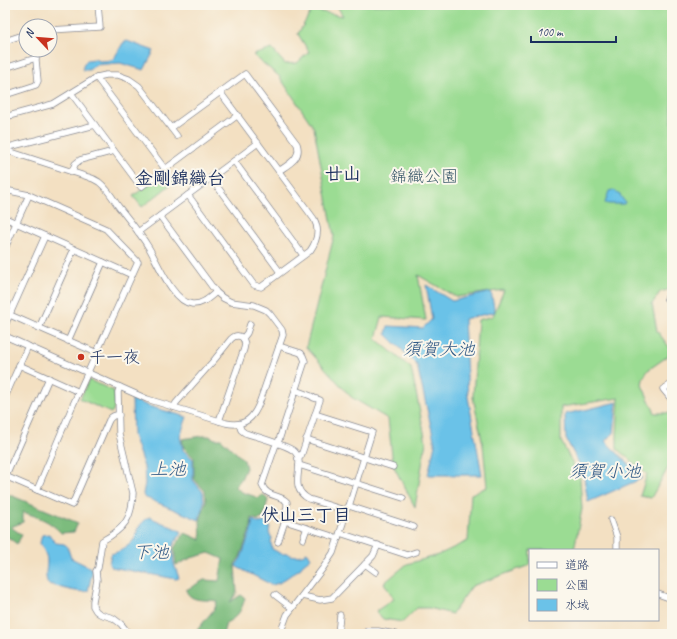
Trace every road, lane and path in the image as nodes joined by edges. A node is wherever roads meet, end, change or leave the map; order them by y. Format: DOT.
graph roads {
  1 [pos="98,5"];
  2 [pos="58,30"];
  3 [pos="18,37"];
  4 [pos="5,41"];
  5 [pos="36,58"];
  6 [pos="5,68"];
  7 [pos="96,77"];
  8 [pos="220,92"];
  9 [pos="71,93"];
  10 [pos="5,95"];
  11 [pos="238,115"];
  12 [pos="5,116"];
  13 [pos="95,124"];
  14 [pos="171,128"];
  15 [pos="177,136"];
  16 [pos="258,143"];
  17 [pos="17,145"];
  18 [pos="5,149"];
  19 [pos="114,151"];
  20 [pos="18,154"];
  21 [pos="234,161"];
  22 [pos="165,169"];
  23 [pos="279,171"];
  24 [pos="72,172"];
  25 [pos="211,178"];
  26 [pos="5,190"];
  27 [pos="29,195"];
  28 [pos="188,195"];
  29 [pos="160,216"];
  30 [pos="5,218"];
  31 [pos="16,223"];
  32 [pos="138,232"];
  33 [pos="45,236"];
  34 [pos="5,248"];
  35 [pos="74,249"];
  36 [pos="303,255"];
  37 [pos="103,262"];
  38 [pos="280,272"];
  39 [pos="132,275"];
  40 [pos="216,292"];
  41 [pos="672,292"];
  42 [pos="667,300"];
  43 [pos="10,315"];
  44 [pos="250,324"];
  45 [pos="5,325"];
  46 [pos="39,328"];
  47 [pos="5,336"];
  48 [pos="243,338"];
  49 [pos="68,341"];
  50 [pos="28,346"];
  51 [pos="279,346"];
  52 [pos="97,354"];
  53 [pos="19,365"];
  54 [pos="88,373"];
  55 [pos="49,378"];
  56 [pos="672,384"];
  57 [pos="120,387"];
  58 [pos="295,390"];
  59 [pos="79,392"];
  60 [pos="5,397"];
  61 [pos="672,400"];
  62 [pos="174,407"];
  63 [pos="315,414"];
  64 [pos="119,415"];
  65 [pos="219,421"];
  66 [pos="239,424"];
  67 [pos="306,439"];
  68 [pos="277,444"];
  69 [pos="364,457"];
  70 [pos="298,458"];
  71 [pos="299,465"];
  72 [pos="393,466"];
  73 [pos="5,476"];
  74 [pos="356,483"];
  75 [pos="37,490"];
  76 [pos="403,498"];
  77 [pos="349,506"];
  78 [pos="343,512"];
  79 [pos="611,520"];
  80 [pos="285,521"];
  81 [pos="414,527"];
  82 [pos="307,528"];
  83 [pos="339,535"];
  84 [pos="303,539"];
  85 [pos="278,542"];
  86 [pos="378,545"];
  87 [pos="617,549"];
  88 [pos="416,552"];
  89 [pos="365,564"];
  90 [pos="376,572"];
  91 [pos="659,594"];
  92 [pos="276,595"];
  93 [pos="302,596"];
  94 [pos="672,599"];
  95 [pos="292,608"];
  96 [pos="340,615"];
  97 [pos="367,631"];
  98 [pos="129,634"];
  99 [pos="280,634"];
  100 [pos="338,634"];
  101 [pos="395,634"];
  1 -- 2 [label="street"];
  3 -- 4 [label="street"];
  5 -- 6 [label="street"];
  5 -- 10 [label="street"];
  7 -- 9 [label="street"];
  7 -- 14 [label="street"];
  7 -- 22 [label="street"];
  8 -- 11 [label="street"];
  8 -- 14 [label="street"];
  8 -- 23 [label="street"];
  9 -- 12 [label="street"];
  9 -- 13 [label="street"];
  11 -- 16 [label="street"];
  11 -- 22 [label="street"];
  13 -- 17 [label="street"];
  13 -- 19 [label="street"];
  14 -- 15 [label="street"];
  16 -- 21 [label="street"];
  16 -- 23 [label="street"];
  17 -- 18 [label="street"];
  17 -- 20 [label="street"];
  18 -- 20 [label="street"];
  19 -- 22 [label="street"];
  19 -- 24 [label="street"];
  20 -- 24 [label="street"];
  21 -- 25 [label="street"];
  21 -- 36 [label="street"];
  23 -- 36 [label="street"];
  24 -- 32 [label="street"];
  25 -- 28 [label="street"];
  25 -- 38 [label="street"];
  26 -- 27 [label="street"];
  27 -- 31 [label="street"];
  27 -- 39 [label="street"];
  28 -- 29 [label="street"];
  28 -- 38 [label="street"];
  29 -- 32 [label="street"];
  29 -- 40 [label="street"];
  30 -- 31 [label="street"];
  31 -- 33 [label="street"];
  31 -- 34 [label="street"];
  32 -- 40 [label="street"];
  33 -- 35 [label="street"];
  33 -- 43 [label="street"];
  35 -- 37 [label="street"];
  35 -- 46 [label="street"];
  36 -- 38 [label="street"];
  37 -- 39 [label="street"];
  37 -- 49 [label="street"];
  39 -- 52 [label="street"];
  40 -- 51 [label="street"];
  41 -- 42 [label="street"];
  43 -- 45 [label="street"];
  43 -- 46 [label="street"];
  44 -- 48 [label="street"];
  46 -- 49 [label="street"];
  47 -- 50 [label="street"];
  48 -- 62 [label="street"];
  48 -- 65 [label="street"];
  49 -- 52 [label="street"];
  50 -- 53 [label="street"];
  50 -- 54 [label="street"];
  51 -- 58 [label="street"];
  51 -- 66 [label="street"];
  52 -- 54 [label="street"];
  53 -- 55 [label="street"];
  53 -- 60 [label="street"];
  54 -- 57 [label="street"];
  54 -- 59 [label="street"];
  55 -- 59 [label="street"];
  55 -- 73 [label="street"];
  56 -- 61 [label="street"];
  57 -- 62 [label="street"];
  57 -- 64 [label="street"];
  58 -- 63 [label="street"];
  58 -- 68 [label="street"];
  59 -- 75 [label="street"];
  62 -- 65 [label="street"];
  63 -- 67 [label="street"];
  63 -- 69 [label="street"];
  64 -- 75 [label="street"];
  64 -- 98 [label="street"];
  65 -- 66 [label="street"];
  66 -- 68 [label="street"];
  67 -- 69 [label="street"];
  67 -- 70 [label="street"];
  68 -- 70 [label="street"];
  68 -- 80 [label="street"];
  69 -- 72 [label="street"];
  69 -- 74 [label="street"];
  70 -- 71 [label="street"];
  71 -- 74 [label="street"];
  71 -- 78 [label="street"];
  73 -- 75 [label="street"];
  74 -- 76 [label="street"];
  74 -- 77 [label="street"];
  77 -- 78 [label="street"];
  77 -- 81 [label="street"];
  78 -- 83 [label="street"];
  79 -- 87 [label="street"];
  80 -- 82 [label="street"];
  80 -- 85 [label="street"];
  82 -- 83 [label="street"];
  82 -- 84 [label="street"];
  83 -- 86 [label="street"];
  83 -- 93 [label="street"];
  86 -- 88 [label="street"];
  86 -- 89 [label="street"];
  89 -- 90 [label="street"];
  89 -- 93 [label="street"];
  91 -- 94 [label="street"];
  92 -- 95 [label="street"];
  93 -- 95 [label="street"];
  95 -- 99 [label="street"];
  96 -- 100 [label="street"];
  97 -- 101 [label="street"];
}
